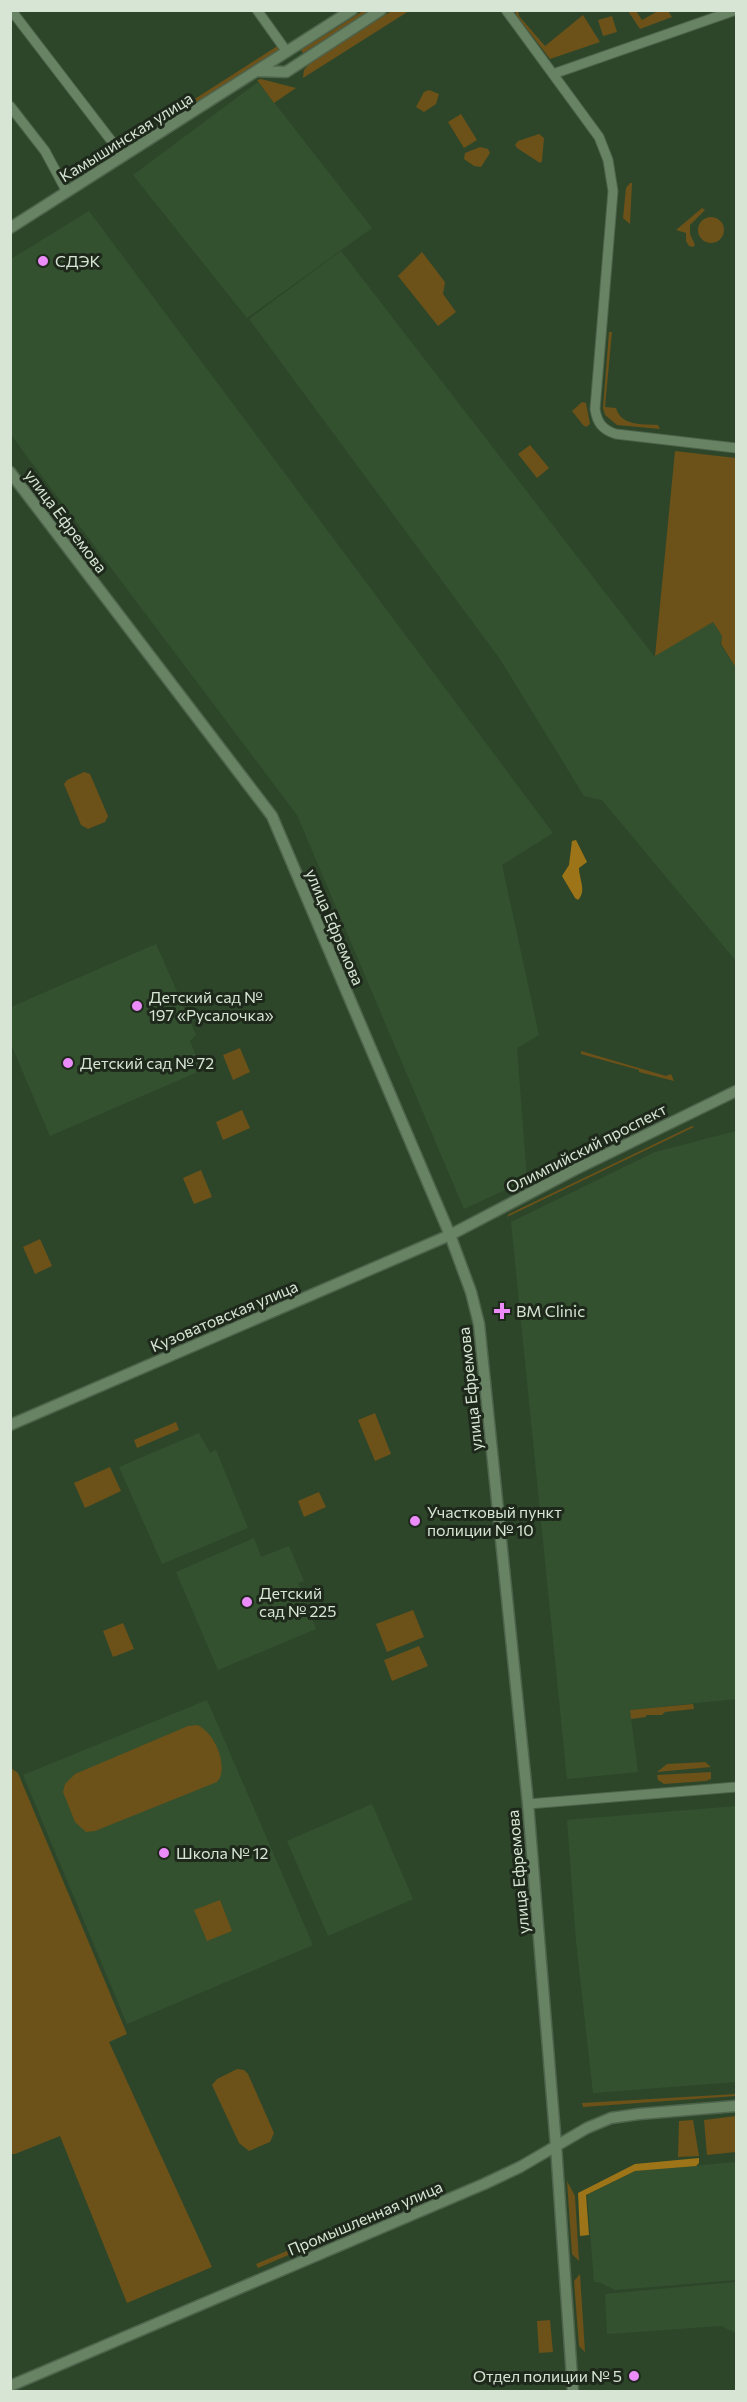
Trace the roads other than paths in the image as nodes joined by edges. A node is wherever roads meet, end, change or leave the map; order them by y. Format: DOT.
graph roads {
  1 [pos="11,10"];
  2 [pos="257,10"];
  3 [pos="352,10"];
  4 [pos="381,10"];
  5 [pos="506,10"];
  6 [pos="736,10"];
  7 [pos="334,15"];
  8 [pos="287,52"];
  9 [pos="257,71"];
  10 [pos="553,74"];
  11 [pos="10,106"];
  12 [pos="123,156"];
  13 [pos="67,192"];
  14 [pos="10,228"];
  15 [pos="736,448"];
  16 [pos="10,472"];
  17 [pos="736,1091"];
  18 [pos="450,1235"];
  19 [pos="10,1425"];
  20 [pos="736,1787"];
  21 [pos="528,1804"];
  22 [pos="736,2106"];
  23 [pos="556,2146"];
  24 [pos="10,2386"];
  25 [pos="573,2391"];
  1 -- 12 [label="street"];
  2 -- 8 [label="street"];
  3 -- 7 [label="street, Камышинская улица"];
  4 -- 9 [label="street"];
  5 -- 10 [label="street"];
  6 -- 10 [label="street"];
  7 -- 8 [label="street, Камышинская улица"];
  8 -- 9 [label="street, Камышинская улица"];
  9 -- 12 [label="street, Камышинская улица"];
  10 -- 15 [label="street"];
  11 -- 13 [label="street"];
  12 -- 13 [label="street, Камышинская улица"];
  13 -- 14 [label="street, Камышинская улица"];
  16 -- 18 [label="street, улица Ефремова"];
  17 -- 18 [label="street, Олимпийский проспект"];
  18 -- 19 [label="street, Кузоватовская улица"];
  18 -- 21 [label="street, улица Ефремова"];
  20 -- 21 [label="street"];
  21 -- 23 [label="street, улица Ефремова"];
  22 -- 23 [label="street, Промышленная улица"];
  23 -- 24 [label="street, Промышленная улица"];
  23 -- 25 [label="street, улица Ефремова"];
}
